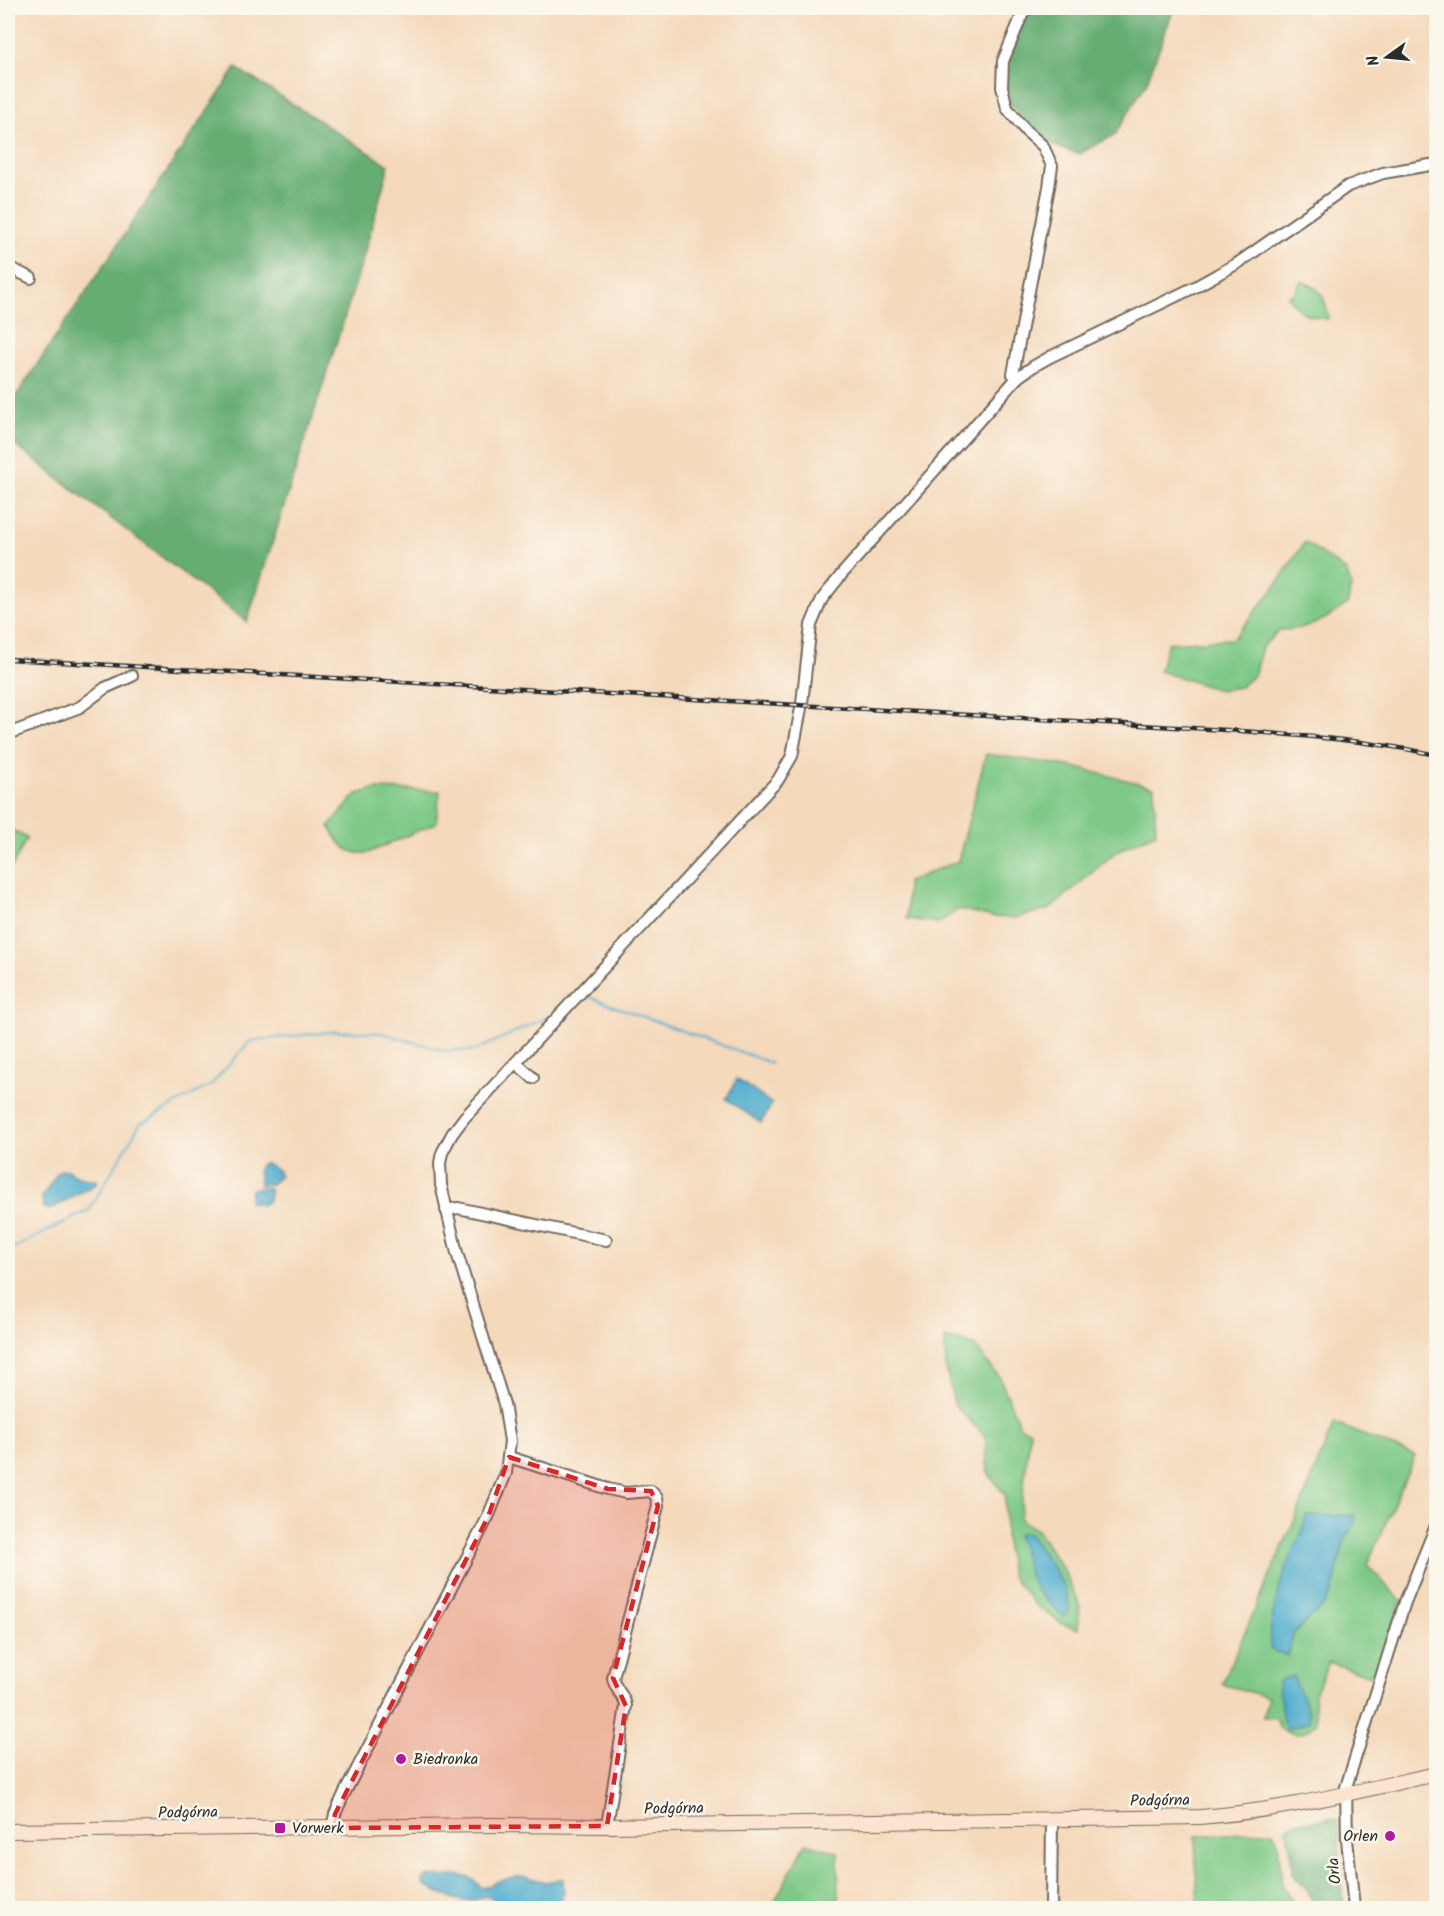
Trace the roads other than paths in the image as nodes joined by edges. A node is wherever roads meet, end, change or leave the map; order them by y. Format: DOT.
graph roads {
  1 [pos="1025,8"];
  2 [pos="1437,164"];
  3 [pos="8,267"];
  4 [pos="31,279"];
  5 [pos="1018,377"];
  6 [pos="132,676"];
  7 [pos="8,734"];
  8 [pos="516,1063"];
  9 [pos="533,1078"];
  10 [pos="446,1210"];
  11 [pos="606,1240"];
  12 [pos="509,1457"];
  13 [pos="1437,1526"];
  14 [pos="1437,1774"];
  15 [pos="1342,1795"];
  16 [pos="1052,1820"];
  17 [pos="608,1826"];
  18 [pos="333,1828"];
  19 [pos="8,1831"];
  20 [pos="1051,1908"];
  21 [pos="1354,1908"];
  1 -- 5 [label="street"];
  2 -- 5 [label="street"];
  3 -- 4 [label="street"];
  5 -- 8 [label="street"];
  6 -- 7 [label="street"];
  8 -- 9 [label="street"];
  8 -- 10 [label="street"];
  10 -- 11 [label="street"];
  10 -- 12 [label="street"];
  12 -- 17 [label="street"];
  12 -- 18 [label="street"];
  13 -- 15 [label="street, Orla"];
  14 -- 15 [label="main road, Podgórna"];
  15 -- 16 [label="main road, Podgórna"];
  15 -- 21 [label="street, Orla"];
  16 -- 17 [label="main road, Podgórna"];
  16 -- 20 [label="street"];
  17 -- 18 [label="main road, Podgórna"];
  18 -- 19 [label="main road, Podgórna"];
}
